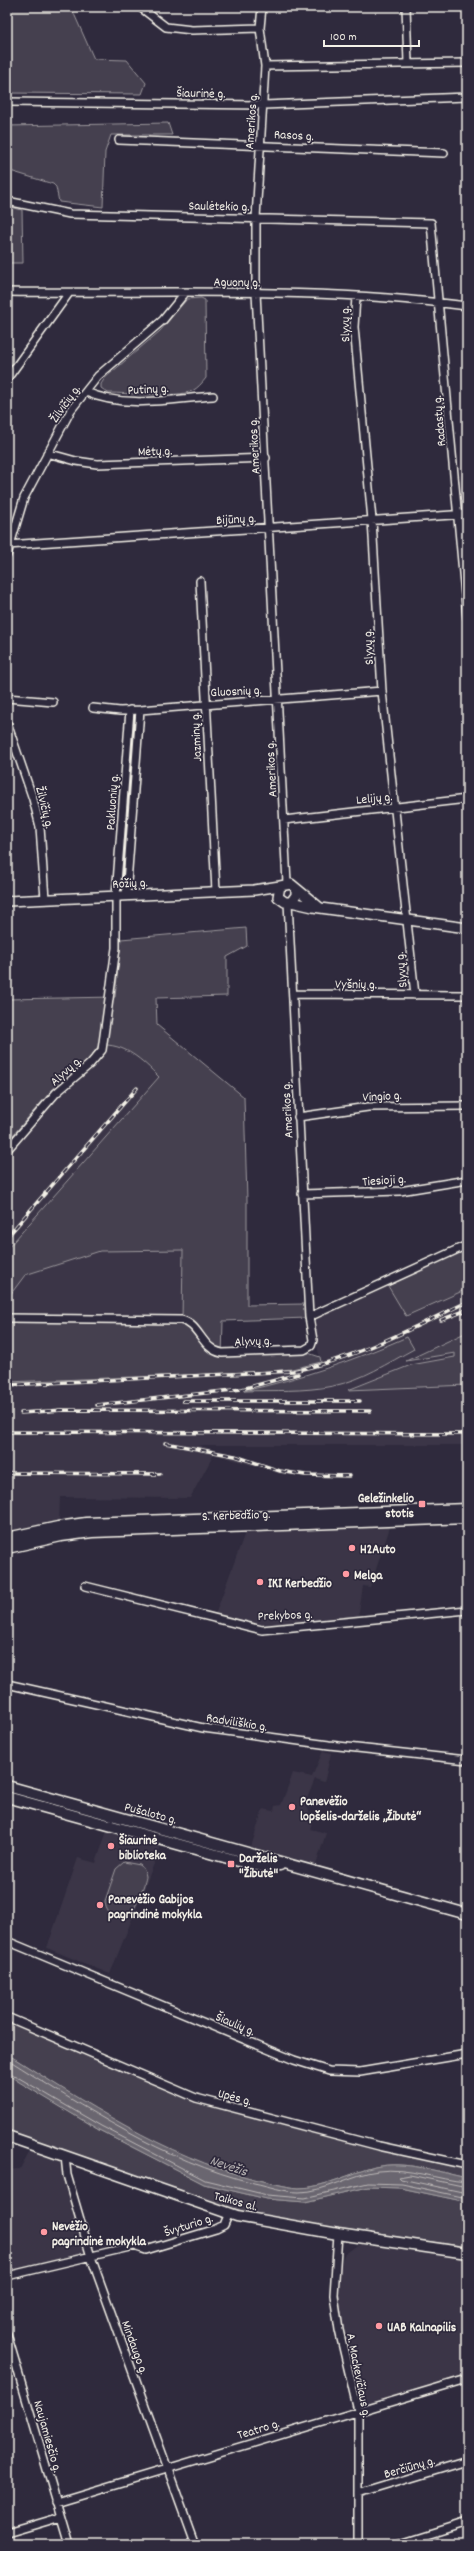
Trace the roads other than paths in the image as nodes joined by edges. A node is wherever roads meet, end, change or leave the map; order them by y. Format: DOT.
graph roads {
  1 [pos="140,7"];
  2 [pos="262,7"];
  3 [pos="406,7"];
  4 [pos="260,28"];
  5 [pos="408,63"];
  6 [pos="467,63"];
  7 [pos="266,66"];
  8 [pos="467,97"];
  9 [pos="7,102"];
  10 [pos="264,105"];
  11 [pos="119,140"];
  12 [pos="260,144"];
  13 [pos="444,153"];
  14 [pos="7,201"];
  15 [pos="256,218"];
  16 [pos="431,223"];
  17 [pos="7,292"];
  18 [pos="69,293"];
  19 [pos="185,293"];
  20 [pos="256,294"];
  21 [pos="356,297"];
  22 [pos="439,302"];
  23 [pos="467,306"];
  24 [pos="10,371"];
  25 [pos="7,379"];
  26 [pos="86,392"];
  27 [pos="213,396"];
  28 [pos="47,453"];
  29 [pos="266,458"];
  30 [pos="458,514"];
  31 [pos="467,514"];
  32 [pos="372,520"];
  33 [pos="269,529"];
  34 [pos="8,545"];
  35 [pos="7,555"];
  36 [pos="200,581"];
  37 [pos="465,582"];
  38 [pos="467,618"];
  39 [pos="382,691"];
  40 [pos="7,698"];
  41 [pos="278,700"];
  42 [pos="53,702"];
  43 [pos="205,704"];
  44 [pos="92,708"];
  45 [pos="130,710"];
  46 [pos="140,710"];
  47 [pos="7,723"];
  48 [pos="467,799"];
  49 [pos="393,807"];
  50 [pos="284,820"];
  51 [pos="284,885"];
  52 [pos="296,889"];
  53 [pos="254,890"];
  54 [pos="216,891"];
  55 [pos="116,896"];
  56 [pos="126,896"];
  57 [pos="45,899"];
  58 [pos="7,901"];
  59 [pos="286,901"];
  60 [pos="319,907"];
  61 [pos="407,919"];
  62 [pos="467,928"];
  63 [pos="293,994"];
  64 [pos="415,995"];
  65 [pos="467,995"];
  66 [pos="111,996"];
  67 [pos="467,1106"];
  68 [pos="298,1117"];
  69 [pos="7,1150"];
  70 [pos="467,1180"];
  71 [pos="302,1194"];
  72 [pos="467,1245"];
  73 [pos="309,1317"];
  74 [pos="7,1318"];
  75 [pos="467,1509"];
  76 [pos="467,1518"];
  77 [pos="314,1519"];
  78 [pos="217,1523"];
  79 [pos="7,1538"];
  80 [pos="7,1548"];
  81 [pos="85,1586"];
  82 [pos="467,1610"];
  83 [pos="7,1684"];
  84 [pos="467,1760"];
  85 [pos="7,1786"];
  86 [pos="7,1797"];
  87 [pos="288,1864"];
  88 [pos="467,1914"];
  89 [pos="7,1940"];
  90 [pos="7,2017"];
  91 [pos="467,2054"];
  92 [pos="7,2136"];
  93 [pos="65,2156"];
  94 [pos="467,2165"];
  95 [pos="229,2213"];
  96 [pos="338,2234"];
  97 [pos="467,2253"];
  98 [pos="91,2257"];
  99 [pos="7,2276"];
  100 [pos="7,2334"];
  101 [pos="467,2379"];
  102 [pos="358,2411"];
  103 [pos="467,2461"];
  104 [pos="167,2468"];
  105 [pos="358,2494"];
  106 [pos="56,2502"];
  107 [pos="61,2517"];
  108 [pos="467,2522"];
  109 [pos="7,2533"];
  110 [pos="69,2544"];
  111 [pos="195,2544"];
  112 [pos="358,2544"];
  113 [pos="397,2544"];
  1 -- 4 [label="street"];
  2 -- 4 [label="street, Amerikos g."];
  3 -- 5 [label="street"];
  4 -- 7 [label="street, Amerikos g."];
  5 -- 6 [label="street"];
  5 -- 7 [label="street"];
  7 -- 10 [label="street, Amerikos g."];
  8 -- 10 [label="street, Šiaurinė g."];
  9 -- 10 [label="street, Šiaurinė g."];
  10 -- 12 [label="street, Amerikos g."];
  11 -- 12 [label="street, Rasos g."];
  12 -- 13 [label="street, Rasos g."];
  12 -- 15 [label="street, Amerikos g."];
  14 -- 15 [label="street, Saulėtekio g."];
  15 -- 16 [label="street, Saulėtekio g."];
  15 -- 20 [label="street, Amerikos g."];
  16 -- 22 [label="street, Radastų g."];
  17 -- 18 [label="street, Aguonų g."];
  18 -- 19 [label="street, Aguonų g."];
  18 -- 24 [label="street"];
  19 -- 20 [label="street, Aguonų g."];
  19 -- 26 [label="street, Žilvičių g."];
  20 -- 21 [label="street, Aguonų g."];
  20 -- 29 [label="street, Amerikos g."];
  21 -- 22 [label="street, Aguonų g."];
  21 -- 32 [label="street, Slyvų g."];
  22 -- 23 [label="street, Aguonų g."];
  22 -- 30 [label="street, Radastų g."];
  24 -- 25 [label="street"];
  26 -- 27 [label="street, Putinų g."];
  26 -- 28 [label="street, Žilvičių g."];
  28 -- 29 [label="street, Mėtų g."];
  28 -- 34 [label="street, Žilvičių g."];
  29 -- 33 [label="street, Amerikos g."];
  30 -- 31 [label="street, Bijūnų g."];
  30 -- 32 [label="street, Bijūnų g."];
  30 -- 37 [label="street, Radastų g."];
  32 -- 33 [label="street, Bijūnų g."];
  32 -- 39 [label="street, Slyvų g."];
  33 -- 34 [label="street, Bijūnų g."];
  33 -- 41 [label="street, Amerikos g."];
  34 -- 35 [label="street, Žilvičių g."];
  36 -- 43 [label="street, Jazminų g."];
  37 -- 38 [label="street, Radastų g."];
  39 -- 41 [label="street, Gluosnių g."];
  39 -- 49 [label="street, Slyvų g."];
  40 -- 42 [label="street"];
  41 -- 43 [label="street, Gluosnių g."];
  41 -- 50 [label="street, Amerikos g."];
  43 -- 46 [label="street, Gluosnių g."];
  43 -- 54 [label="street, Jazminų g."];
  44 -- 45 [label="street, Gluosnių g."];
  45 -- 46 [label="street, Gluosnių g."];
  45 -- 55 [label="street, Pakluonių g."];
  46 -- 56 [label="street, Pakluonių g."];
  47 -- 57 [label="street, Žilvičių g."];
  48 -- 49 [label="street, Lelijų g."];
  49 -- 50 [label="street, Lelijų g."];
  49 -- 61 [label="street, Slyvų g."];
  50 -- 51 [label="street, Amerikos g."];
  51 -- 52 [label="street"];
  51 -- 53 [label="street, Rožių g."];
  51 -- 59 [label="street"];
  52 -- 59 [label="street"];
  52 -- 60 [label="street"];
  53 -- 54 [label="street, Rožių g."];
  53 -- 59 [label="street, Rožių g."];
  54 -- 56 [label="street, Rožių g."];
  55 -- 56 [label="street, Rožių g."];
  55 -- 57 [label="street, Rožių g."];
  55 -- 66 [label="street, Pakluonių g."];
  57 -- 58 [label="street, Rožių g."];
  59 -- 60 [label="street, Rožių g."];
  59 -- 63 [label="street, Amerikos g."];
  60 -- 61 [label="street, Rožių g."];
  61 -- 62 [label="street, Rožių g."];
  61 -- 64 [label="street, Slyvų g."];
  63 -- 64 [label="street, Vyšnių g."];
  63 -- 68 [label="street, Amerikos g."];
  64 -- 65 [label="street, Vyšnių g."];
  66 -- 69 [label="street, Alyvų g."];
  67 -- 68 [label="street, Vingio g."];
  68 -- 71 [label="street, Amerikos g."];
  70 -- 71 [label="street, Tiesioji g."];
  71 -- 73 [label="street, Amerikos g."];
  72 -- 73 [label="street"];
  73 -- 74 [label="street, Alyvų g."];
  75 -- 77 [label="main road, S. Kerbedžio g."];
  76 -- 77 [label="main road, S. Kerbedžio g."];
  77 -- 78 [label="main road, S. Kerbedžio g."];
  78 -- 79 [label="main road, S. Kerbedžio g."];
  78 -- 80 [label="main road, S. Kerbedžio g."];
  81 -- 82 [label="street, Prekybos g."];
  83 -- 84 [label="street, Radviliškio g."];
  85 -- 87 [label="main road, Pušaloto g."];
  86 -- 87 [label="main road, Pušaloto g."];
  87 -- 88 [label="main road, Pušaloto g."];
  89 -- 91 [label="street, Šiaulių g."];
  90 -- 94 [label="street, Upės g."];
  92 -- 93 [label="main road, Taikos al."];
  93 -- 95 [label="main road, Taikos al."];
  93 -- 98 [label="street, Mindaugo g."];
  95 -- 96 [label="main road, Taikos al."];
  95 -- 98 [label="street, Švyturio g."];
  96 -- 97 [label="main road, Taikos al."];
  96 -- 102 [label="street, A. Mackevičiaus g."];
  98 -- 99 [label="street, Švyturio g."];
  98 -- 104 [label="street, Mindaugo g."];
  100 -- 106 [label="street, Naujamiesčio g."];
  101 -- 102 [label="street, Teatro g."];
  102 -- 104 [label="street, Teatro g."];
  102 -- 105 [label="street, A. Mackevičiaus g."];
  103 -- 105 [label="street, Berčiūnų g."];
  104 -- 106 [label="street, Teatro g."];
  104 -- 111 [label="street, Mindaugo g."];
  105 -- 112 [label="street, A. Mackevičiaus g."];
  106 -- 107 [label="street, Naujamiesčio g."];
  107 -- 109 [label="street"];
  107 -- 110 [label="street, Naujamiesčio g."];
  108 -- 113 [label="street"];
}
